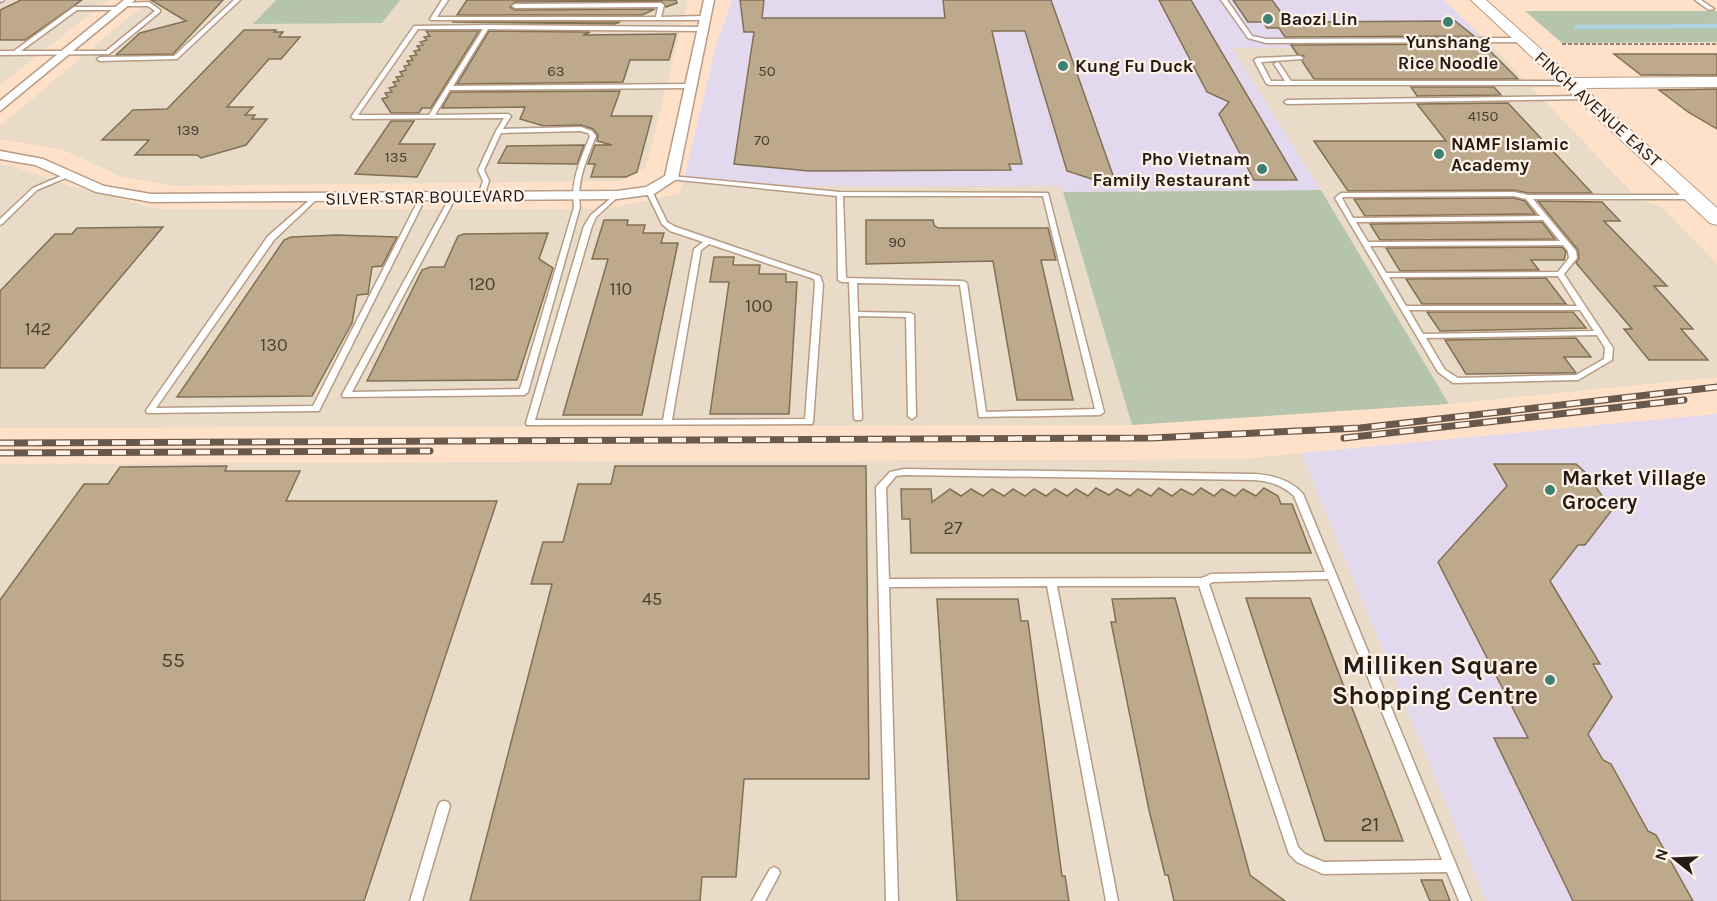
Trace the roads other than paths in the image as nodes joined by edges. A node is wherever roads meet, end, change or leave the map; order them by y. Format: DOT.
graph roads {
  1 [pos="237,0"];
  2 [pos="446,0"];
  3 [pos="518,0"];
  4 [pos="709,0"];
  5 [pos="1224,0"];
  6 [pos="1478,0"];
  7 [pos="1698,0"];
  8 [pos="125,4"];
  9 [pos="515,6"];
  10 [pos="1711,9"];
  11 [pos="658,18"];
  12 [pos="507,19"];
  13 [pos="703,24"];
  14 [pos="487,27"];
  15 [pos="1522,40"];
  16 [pos="0,53"];
  17 [pos="15,53"];
  18 [pos="107,53"];
  19 [pos="64,54"];
  20 [pos="1300,58"];
  21 [pos="1277,64"];
  22 [pos="1717,82"];
  23 [pos="1289,83"];
  24 [pos="1569,83"];
  25 [pos="690,86"];
  26 [pos="449,88"];
  27 [pos="1585,97"];
  28 [pos="1287,102"];
  29 [pos="0,107"];
  30 [pos="431,117"];
  31 [pos="499,131"];
  32 [pos="0,155"];
  33 [pos="68,175"];
  34 [pos="670,178"];
  35 [pos="649,191"];
  36 [pos="840,194"];
  37 [pos="574,195"];
  38 [pos="616,195"];
  39 [pos="481,196"];
  40 [pos="423,197"];
  41 [pos="453,197"];
  42 [pos="1528,197"];
  43 [pos="1693,197"];
  44 [pos="315,198"];
  45 [pos="1545,218"];
  46 [pos="1717,219"];
  47 [pos="1351,220"];
  48 [pos="0,223"];
  49 [pos="707,242"];
  50 [pos="1564,243"];
  51 [pos="1366,244"];
  52 [pos="1560,274"];
  53 [pos="1385,275"];
  54 [pos="853,280"];
  55 [pos="1404,308"];
  56 [pos="1583,308"];
  57 [pos="855,314"];
  58 [pos="1599,333"];
  59 [pos="1421,336"];
  60 [pos="912,416"];
  61 [pos="858,418"];
  62 [pos="667,422"];
  63 [pos="1331,575"];
  64 [pos="884,582"];
  65 [pos="1051,582"];
  66 [pos="1203,582"];
  67 [pos="444,806"];
  68 [pos="1450,866"];
  69 [pos="774,873"];
  70 [pos="416,901"];
  71 [pos="759,901"];
  72 [pos="892,901"];
  73 [pos="1112,901"];
  74 [pos="1465,901"];
  1 -- 18 [label="lane"];
  2 -- 12 [label="lane"];
  3 -- 9 [label="lane"];
  4 -- 13 [label="street"];
  5 -- 15 [label="lane"];
  6 -- 15 [label="main road, FINCH AVENUE EAST"];
  7 -- 10 [label="lane"];
  8 -- 17 [label="lane"];
  8 -- 18 [label="lane"];
  8 -- 19 [label="street"];
  9 -- 11 [label="lane"];
  9 -- 12 [label="lane"];
  11 -- 12 [label="lane"];
  11 -- 13 [label="lane"];
  13 -- 14 [label="lane"];
  13 -- 25 [label="street"];
  14 -- 26 [label="lane"];
  14 -- 30 [label="lane"];
  15 -- 24 [label="main road, FINCH AVENUE EAST"];
  16 -- 17 [label="lane"];
  17 -- 19 [label="lane"];
  18 -- 19 [label="lane"];
  19 -- 29 [label="street"];
  20 -- 23 [label="lane"];
  21 -- 23 [label="lane"];
  22 -- 24 [label="main road"];
  23 -- 24 [label="lane"];
  24 -- 27 [label="main road, FINCH AVENUE EAST"];
  25 -- 26 [label="lane"];
  25 -- 34 [label="street"];
  26 -- 30 [label="lane"];
  27 -- 28 [label="lane"];
  27 -- 43 [label="main road, FINCH AVENUE EAST"];
  30 -- 31 [label="lane"];
  31 -- 37 [label="lane"];
  31 -- 39 [label="lane"];
  32 -- 33 [label="street, SILVER STAR BOULEVARD"];
  33 -- 44 [label="street, SILVER STAR BOULEVARD"];
  33 -- 48 [label="lane"];
  34 -- 35 [label="street, SILVER STAR BOULEVARD"];
  34 -- 36 [label="lane"];
  35 -- 38 [label="street, SILVER STAR BOULEVARD"];
  35 -- 49 [label="lane"];
  36 -- 54 [label="lane"];
  36 -- 54 [label="lane"];
  37 -- 38 [label="street, SILVER STAR BOULEVARD"];
  37 -- 39 [label="street, SILVER STAR BOULEVARD"];
  37 -- 41 [label="lane"];
  38 -- 62 [label="lane"];
  39 -- 41 [label="street, SILVER STAR BOULEVARD"];
  40 -- 41 [label="street, SILVER STAR BOULEVARD"];
  40 -- 44 [label="street, SILVER STAR BOULEVARD"];
  40 -- 44 [label="lane"];
  42 -- 43 [label="lane"];
  42 -- 45 [label="lane"];
  42 -- 47 [label="lane"];
  43 -- 46 [label="main road, FINCH AVENUE EAST"];
  45 -- 47 [label="lane"];
  45 -- 50 [label="lane"];
  47 -- 51 [label="lane"];
  49 -- 62 [label="lane"];
  49 -- 62 [label="lane"];
  50 -- 51 [label="lane"];
  50 -- 52 [label="lane"];
  51 -- 53 [label="lane"];
  52 -- 53 [label="lane"];
  52 -- 56 [label="lane"];
  53 -- 55 [label="lane"];
  54 -- 57 [label="lane"];
  55 -- 56 [label="lane"];
  55 -- 59 [label="lane"];
  56 -- 58 [label="lane"];
  57 -- 60 [label="lane"];
  57 -- 61 [label="lane"];
  58 -- 59 [label="lane"];
  58 -- 59 [label="lane"];
  63 -- 64 [label="lane"];
  63 -- 66 [label="lane"];
  63 -- 68 [label="lane"];
  64 -- 65 [label="lane"];
  64 -- 72 [label="lane"];
  65 -- 66 [label="lane"];
  65 -- 73 [label="lane"];
  66 -- 68 [label="lane"];
  67 -- 70 [label="lane"];
  68 -- 74 [label="lane"];
  69 -- 71 [label="lane"];
}
